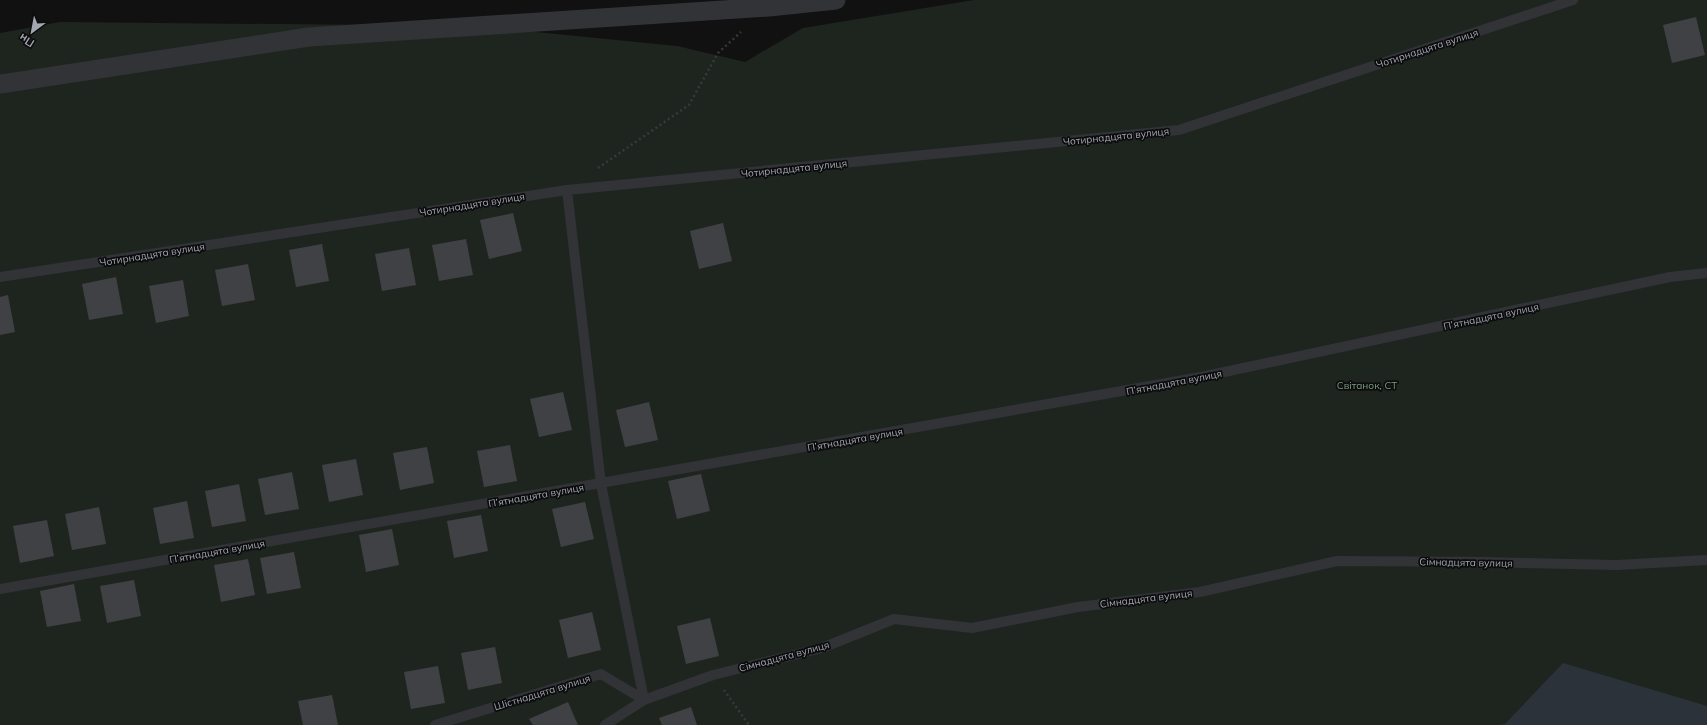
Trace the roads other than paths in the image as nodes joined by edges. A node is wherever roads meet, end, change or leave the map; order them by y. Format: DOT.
graph roads {
  1 [pos="836,0"];
  2 [pos="1573,0"];
  3 [pos="0,84"];
  4 [pos="567,190"];
  5 [pos="1707,273"];
  6 [pos="0,277"];
  7 [pos="601,484"];
  8 [pos="1707,560"];
  9 [pos="0,590"];
  10 [pos="644,700"];
  11 [pos="435,725"];
  12 [pos="605,725"];
  1 -- 3 [label="street"];
  2 -- 4 [label="lane, Чотирнадцята вулиця"];
  4 -- 6 [label="lane, Чотирнадцята вулиця"];
  4 -- 7 [label="lane"];
  5 -- 7 [label="lane, П’ятнадцята вулиця"];
  7 -- 9 [label="lane, П’ятнадцята вулиця"];
  7 -- 10 [label="lane"];
  8 -- 10 [label="lane, Сімнадцята вулиця"];
  10 -- 11 [label="lane, Шістнадцята вулиця"];
  10 -- 12 [label="lane, Сімнадцята вулиця"];
}
